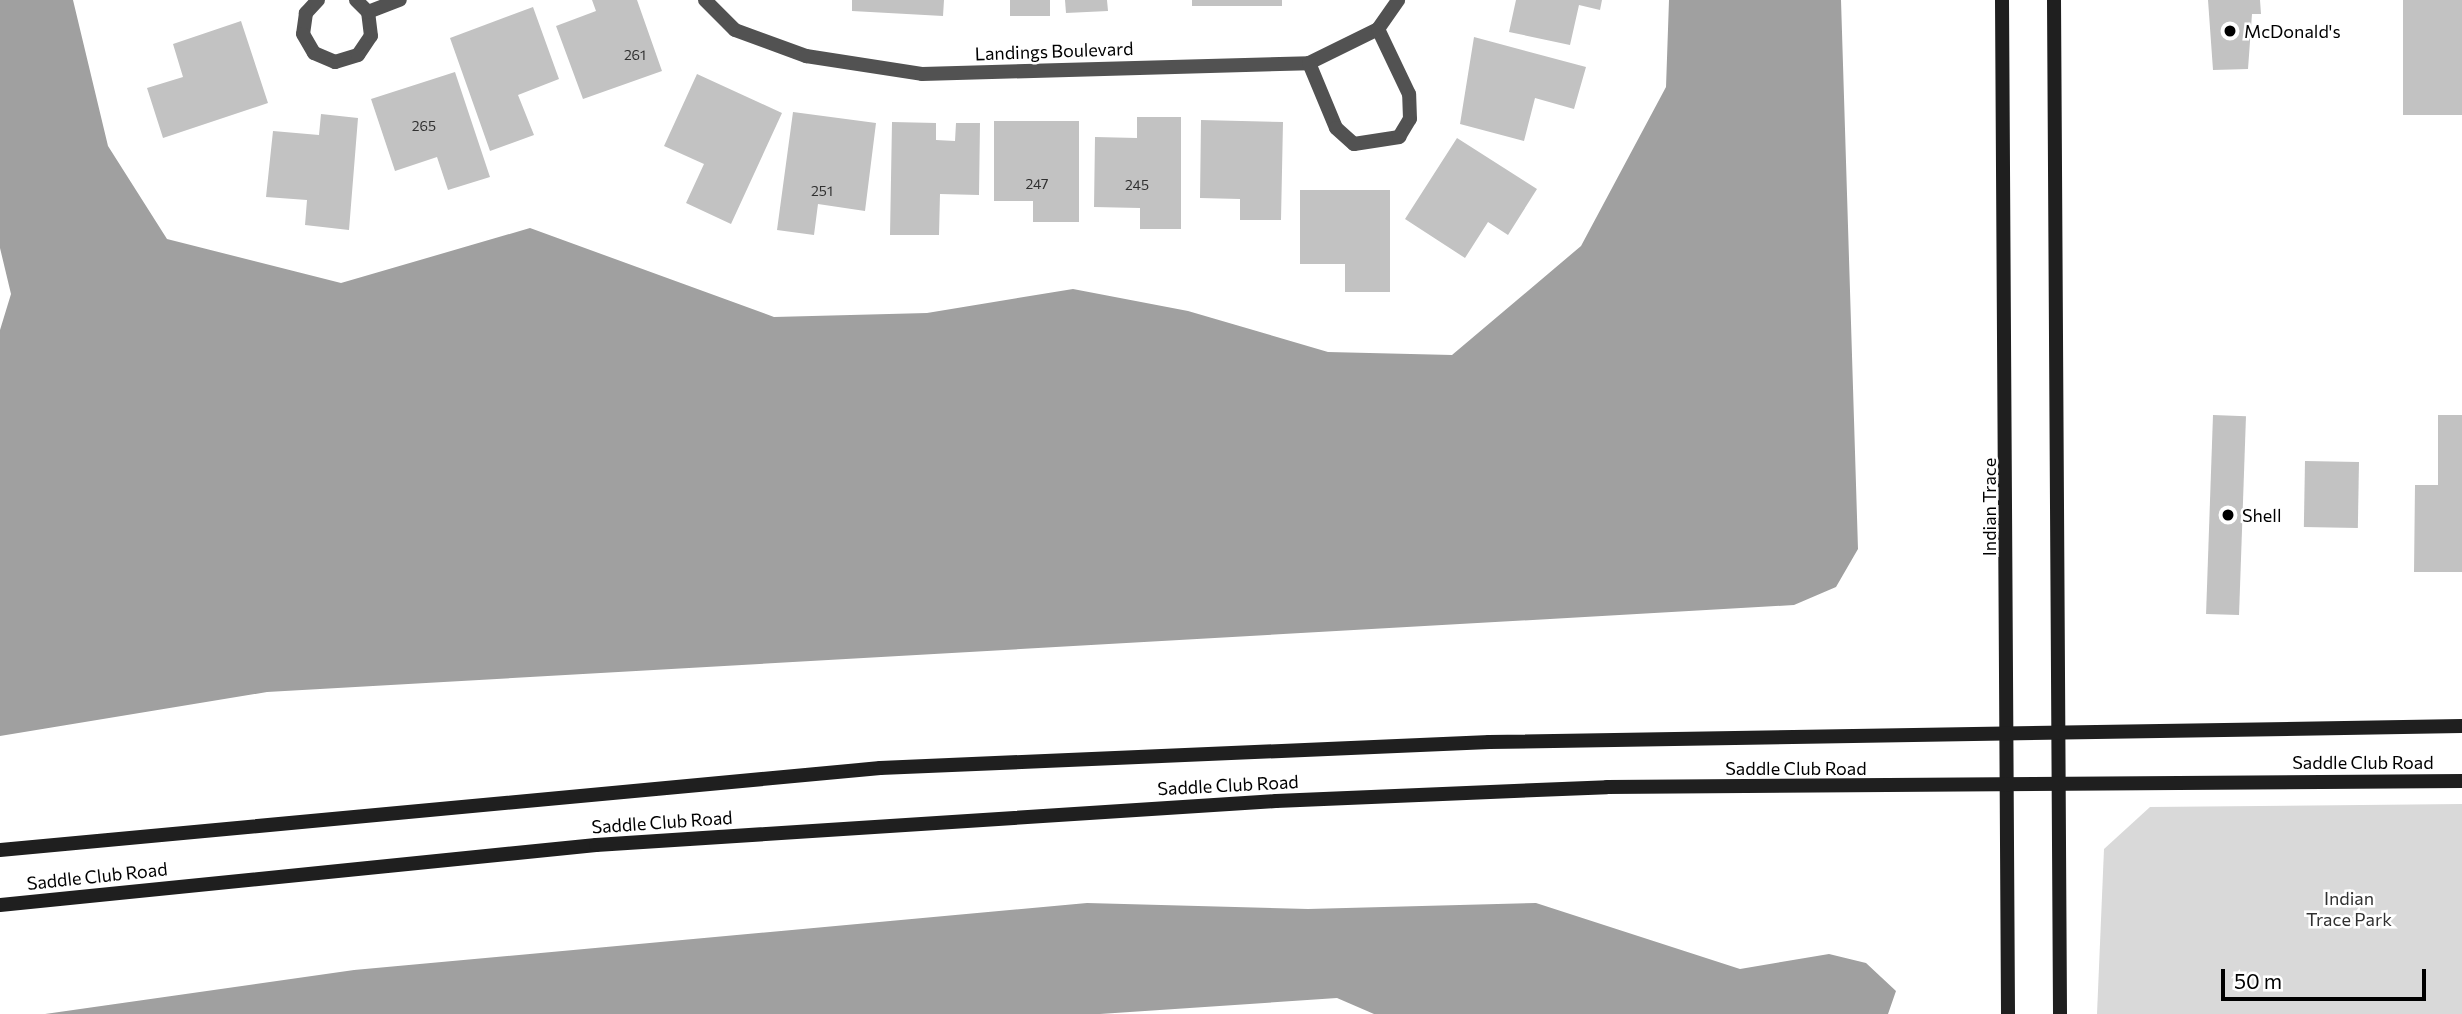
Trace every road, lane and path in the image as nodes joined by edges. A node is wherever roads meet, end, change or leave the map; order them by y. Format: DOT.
graph roads {
  1 [pos="318,0"];
  2 [pos="356,0"];
  3 [pos="400,0"];
  4 [pos="705,0"];
  5 [pos="1398,0"];
  6 [pos="2002,0"];
  7 [pos="2053,0"];
  8 [pos="368,12"];
  9 [pos="1378,29"];
  10 [pos="1309,63"];
  11 [pos="2462,726"];
  12 [pos="2008,730"];
  13 [pos="2061,730"];
  14 [pos="2462,780"];
  15 [pos="2009,788"];
  16 [pos="2061,788"];
  17 [pos="0,850"];
  18 [pos="0,905"];
  19 [pos="2008,1014"];
  20 [pos="2060,1014"];
  1 -- 8 [label="street"];
  2 -- 8 [label="street"];
  3 -- 8 [label="street"];
  4 -- 10 [label="street, Landings Boulevard"];
  5 -- 9 [label="street, Landings Boulevard"];
  6 -- 12 [label="street, Indian Trace"];
  7 -- 13 [label="street"];
  9 -- 10 [label="street, Landings Boulevard"];
  9 -- 10 [label="street"];
  11 -- 13 [label="street, Saddle Club Road"];
  12 -- 13 [label="street, Saddle Club Road"];
  12 -- 15 [label="street, Indian Trace"];
  12 -- 17 [label="street, Saddle Club Road"];
  13 -- 16 [label="street"];
  14 -- 16 [label="street, Saddle Club Road"];
  15 -- 16 [label="street, Saddle Club Road"];
  15 -- 18 [label="street, Saddle Club Road"];
  15 -- 19 [label="street, Indian Trace"];
  16 -- 20 [label="street"];
}
